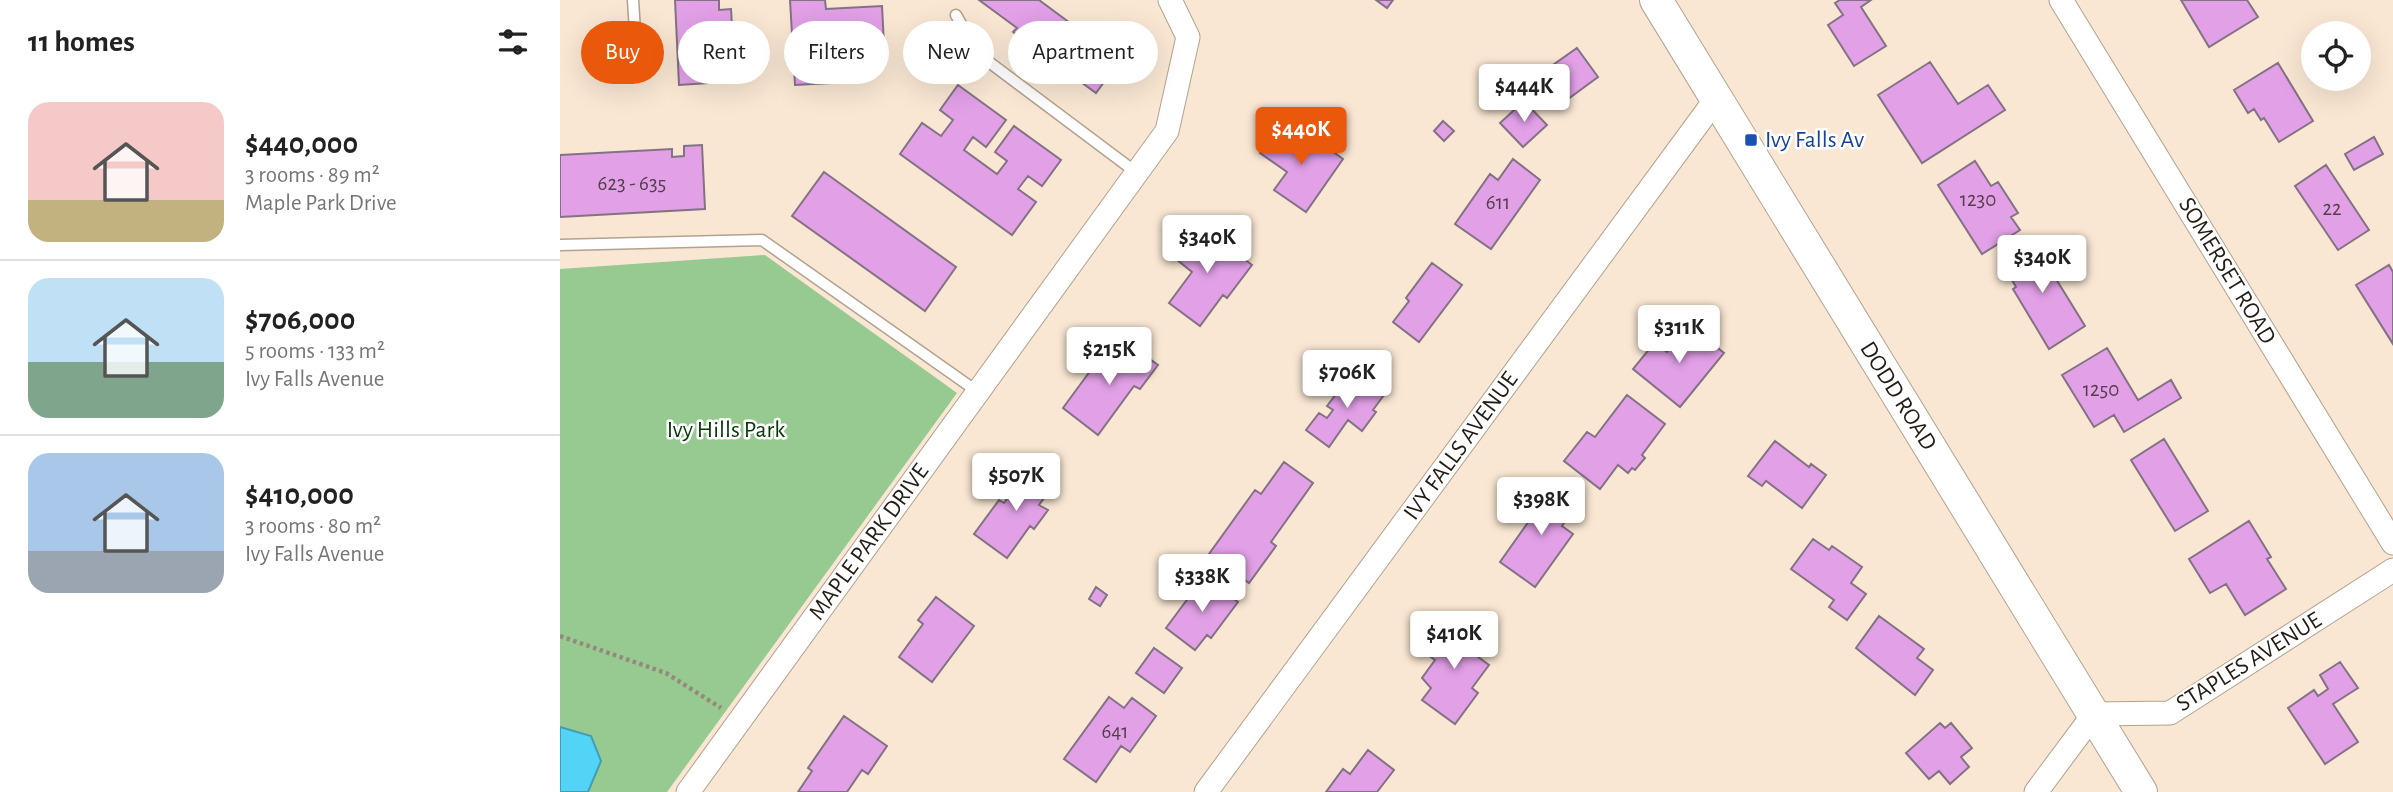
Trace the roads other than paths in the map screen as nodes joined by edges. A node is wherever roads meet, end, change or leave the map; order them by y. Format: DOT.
graph roads {
  1 [pos="633,0"];
  2 [pos="1170,0"];
  3 [pos="1656,0"];
  4 [pos="2062,0"];
  5 [pos="956,15"];
  6 [pos="634,21"];
  7 [pos="1716,99"];
  8 [pos="1137,173"];
  9 [pos="560,246"];
  10 [pos="978,392"];
  11 [pos="2393,543"];
  12 [pos="2393,570"];
  13 [pos="2094,714"];
  14 [pos="688,792"];
  15 [pos="1206,792"];
  16 [pos="2036,792"];
  17 [pos="2141,792"];
  1 -- 6 [label="lane"];
  2 -- 8 [label="street, MAPLE PARK DRIVE"];
  3 -- 7 [label="main road, DODD ROAD"];
  4 -- 11 [label="street, SOMERSET ROAD"];
  5 -- 8 [label="lane"];
  7 -- 13 [label="main road, DODD ROAD"];
  7 -- 15 [label="street, IVY FALLS AVENUE"];
  8 -- 10 [label="street, MAPLE PARK DRIVE"];
  9 -- 10 [label="lane"];
  10 -- 14 [label="street, MAPLE PARK DRIVE"];
  12 -- 13 [label="street, STAPLES AVENUE"];
  13 -- 16 [label="street"];
  13 -- 17 [label="main road, DODD ROAD"];
}
